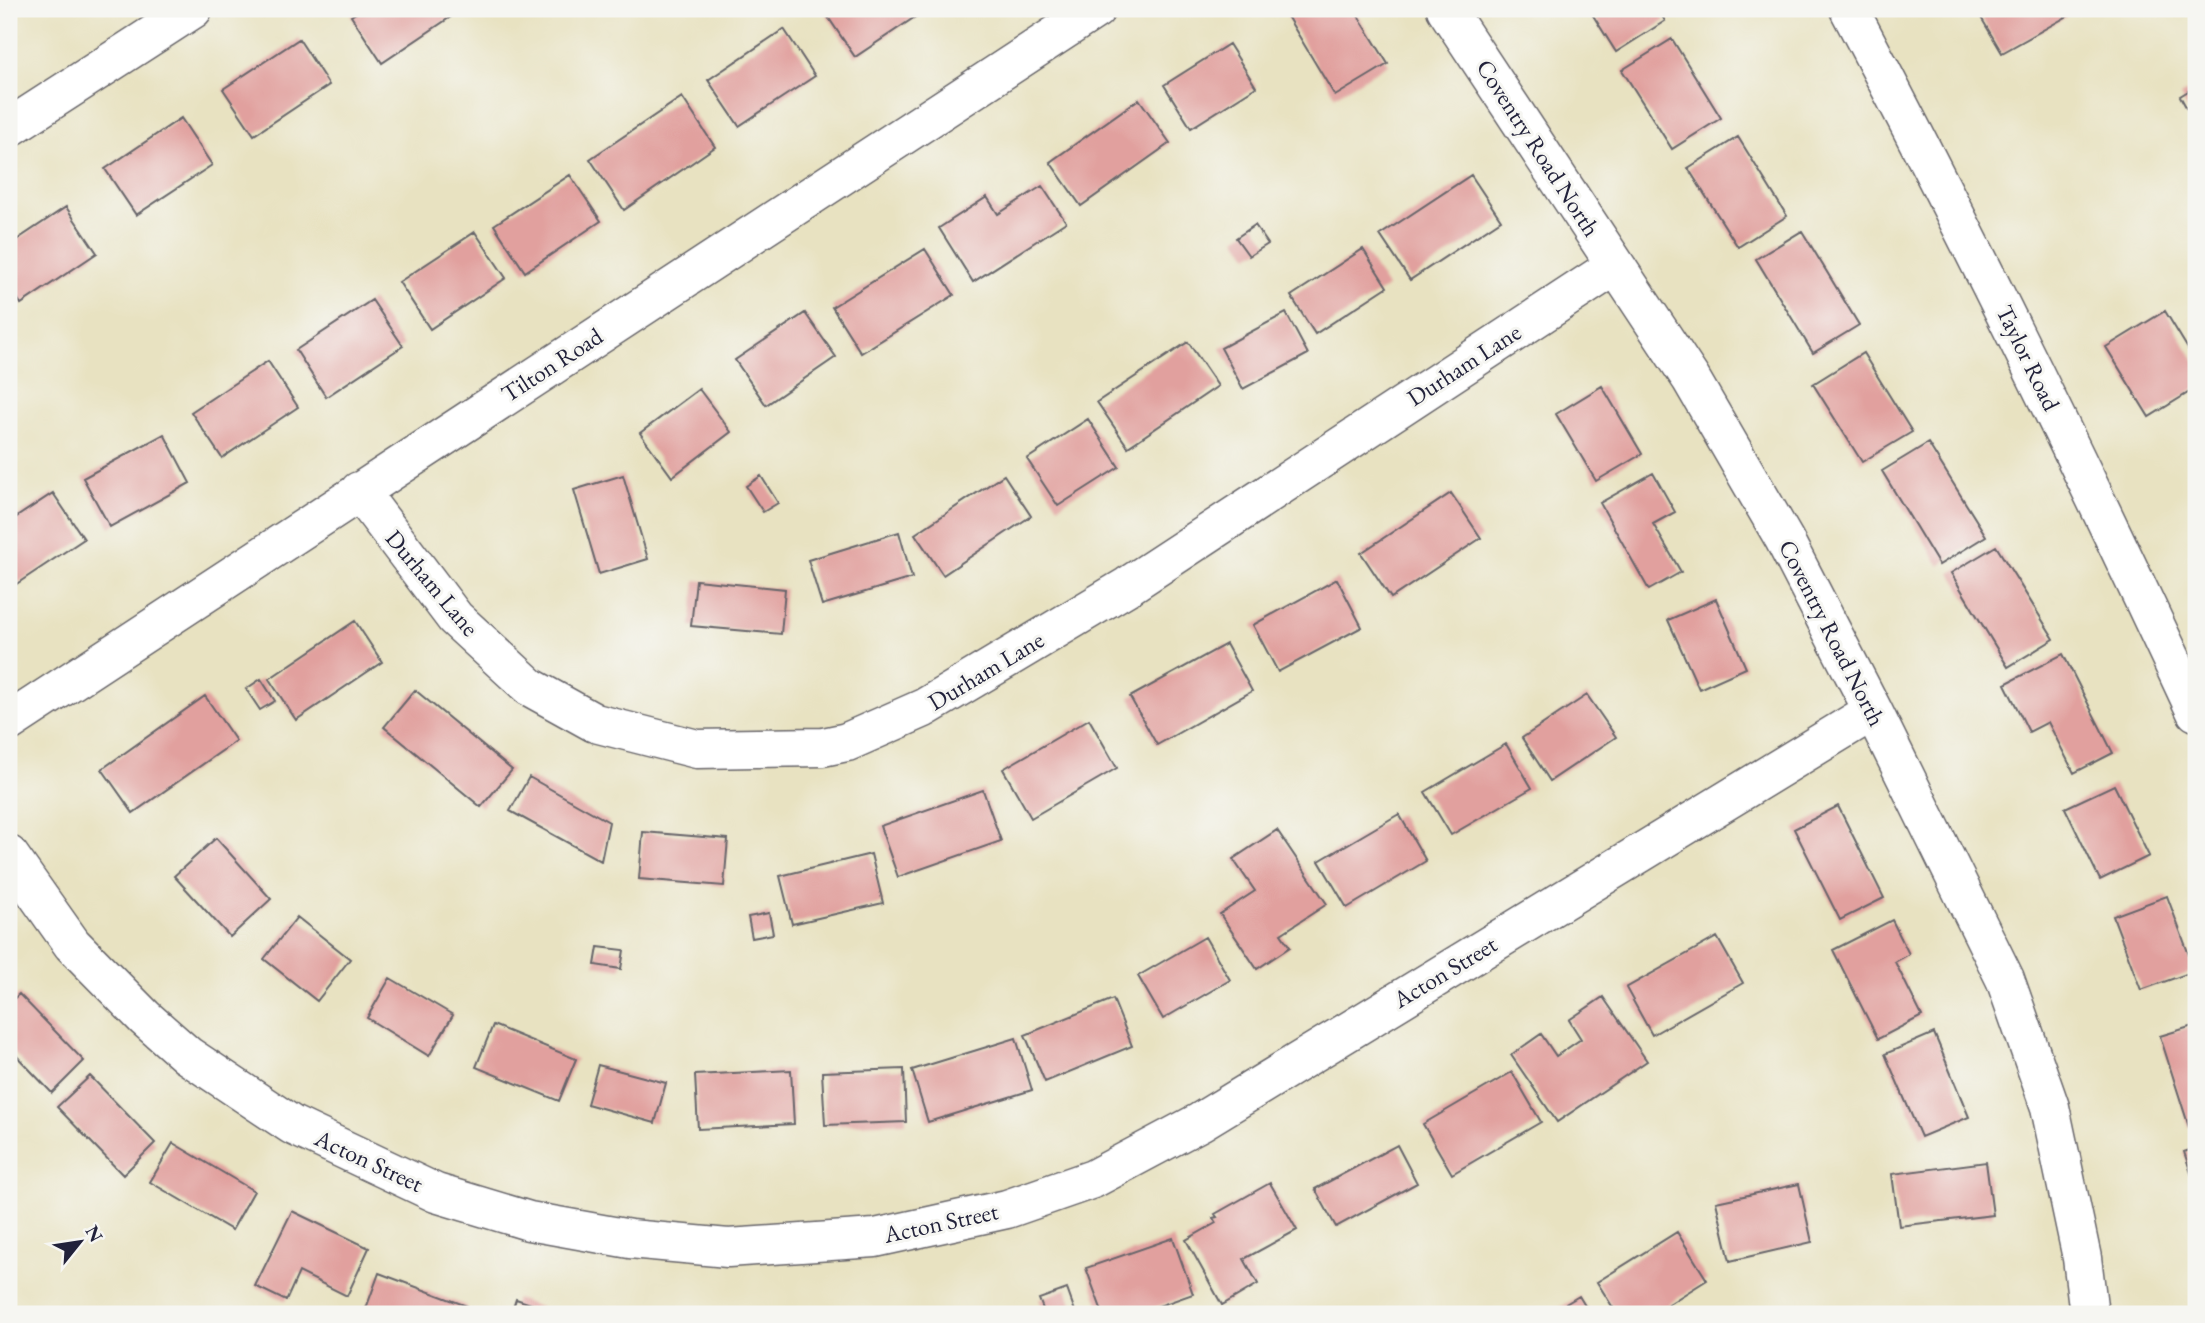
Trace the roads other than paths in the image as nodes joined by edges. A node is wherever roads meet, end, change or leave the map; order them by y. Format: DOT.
graph roads {
  1 [pos="193,9"];
  2 [pos="1096,9"];
  3 [pos="1446,9"];
  4 [pos="1849,9"];
  5 [pos="9,128"];
  6 [pos="1615,265"];
  7 [pos="359,491"];
  8 [pos="1873,711"];
  9 [pos="2196,712"];
  10 [pos="9,722"];
  11 [pos="9,855"];
  12 [pos="2085,1314"];
  1 -- 5 [label="street"];
  2 -- 7 [label="street, Tilton Road"];
  3 -- 6 [label="street, Coventry Road North"];
  4 -- 9 [label="street, Taylor Road"];
  6 -- 7 [label="street, Durham Lane"];
  6 -- 8 [label="street, Coventry Road North"];
  7 -- 10 [label="street, Tilton Road"];
  8 -- 11 [label="street, Acton Street"];
  8 -- 12 [label="street, Coventry Road North"];
}
